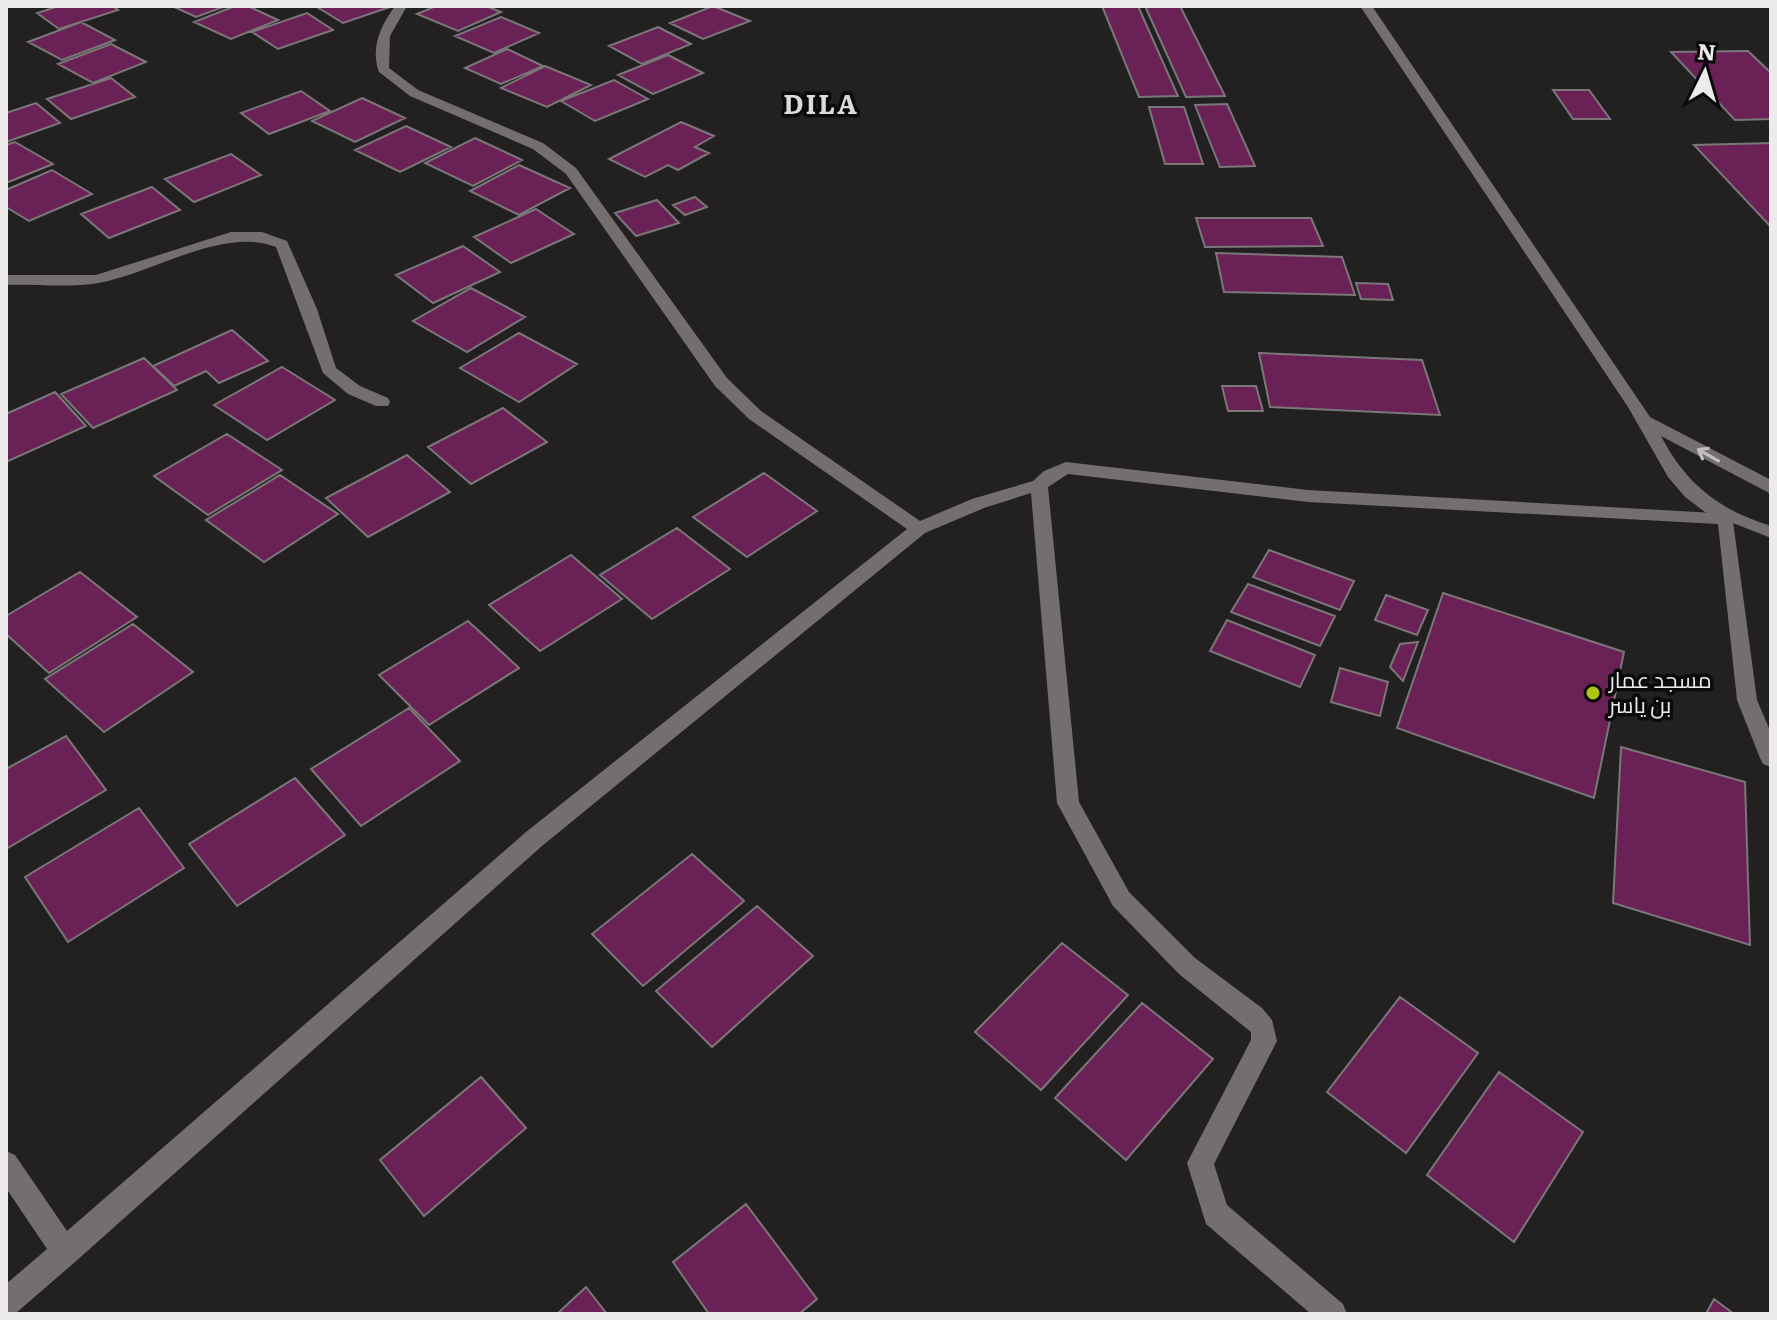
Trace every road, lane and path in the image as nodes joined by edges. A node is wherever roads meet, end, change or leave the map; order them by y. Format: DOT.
graph roads {
  1 [pos="401,6"];
  2 [pos="1366,6"];
  3 [pos="6,280"];
  4 [pos="382,402"];
  5 [pos="1646,421"];
  6 [pos="1039,485"];
  7 [pos="1771,488"];
  8 [pos="1726,518"];
  9 [pos="919,529"];
  10 [pos="1771,532"];
  11 [pos="1771,758"];
  12 [pos="6,1164"];
  13 [pos="65,1252"];
  14 [pos="6,1303"];
  15 [pos="1333,1314"];
  1 -- 9 [label="street"];
  2 -- 5 [label="street"];
  3 -- 4 [label="street"];
  7 -- 5 [label="street, one-way"];
  5 -- 8 [label="street"];
  6 -- 8 [label="street"];
  6 -- 9 [label="street"];
  6 -- 15 [label="street"];
  8 -- 10 [label="street"];
  8 -- 11 [label="street"];
  9 -- 13 [label="street"];
  12 -- 13 [label="street"];
  13 -- 14 [label="street"];
}
